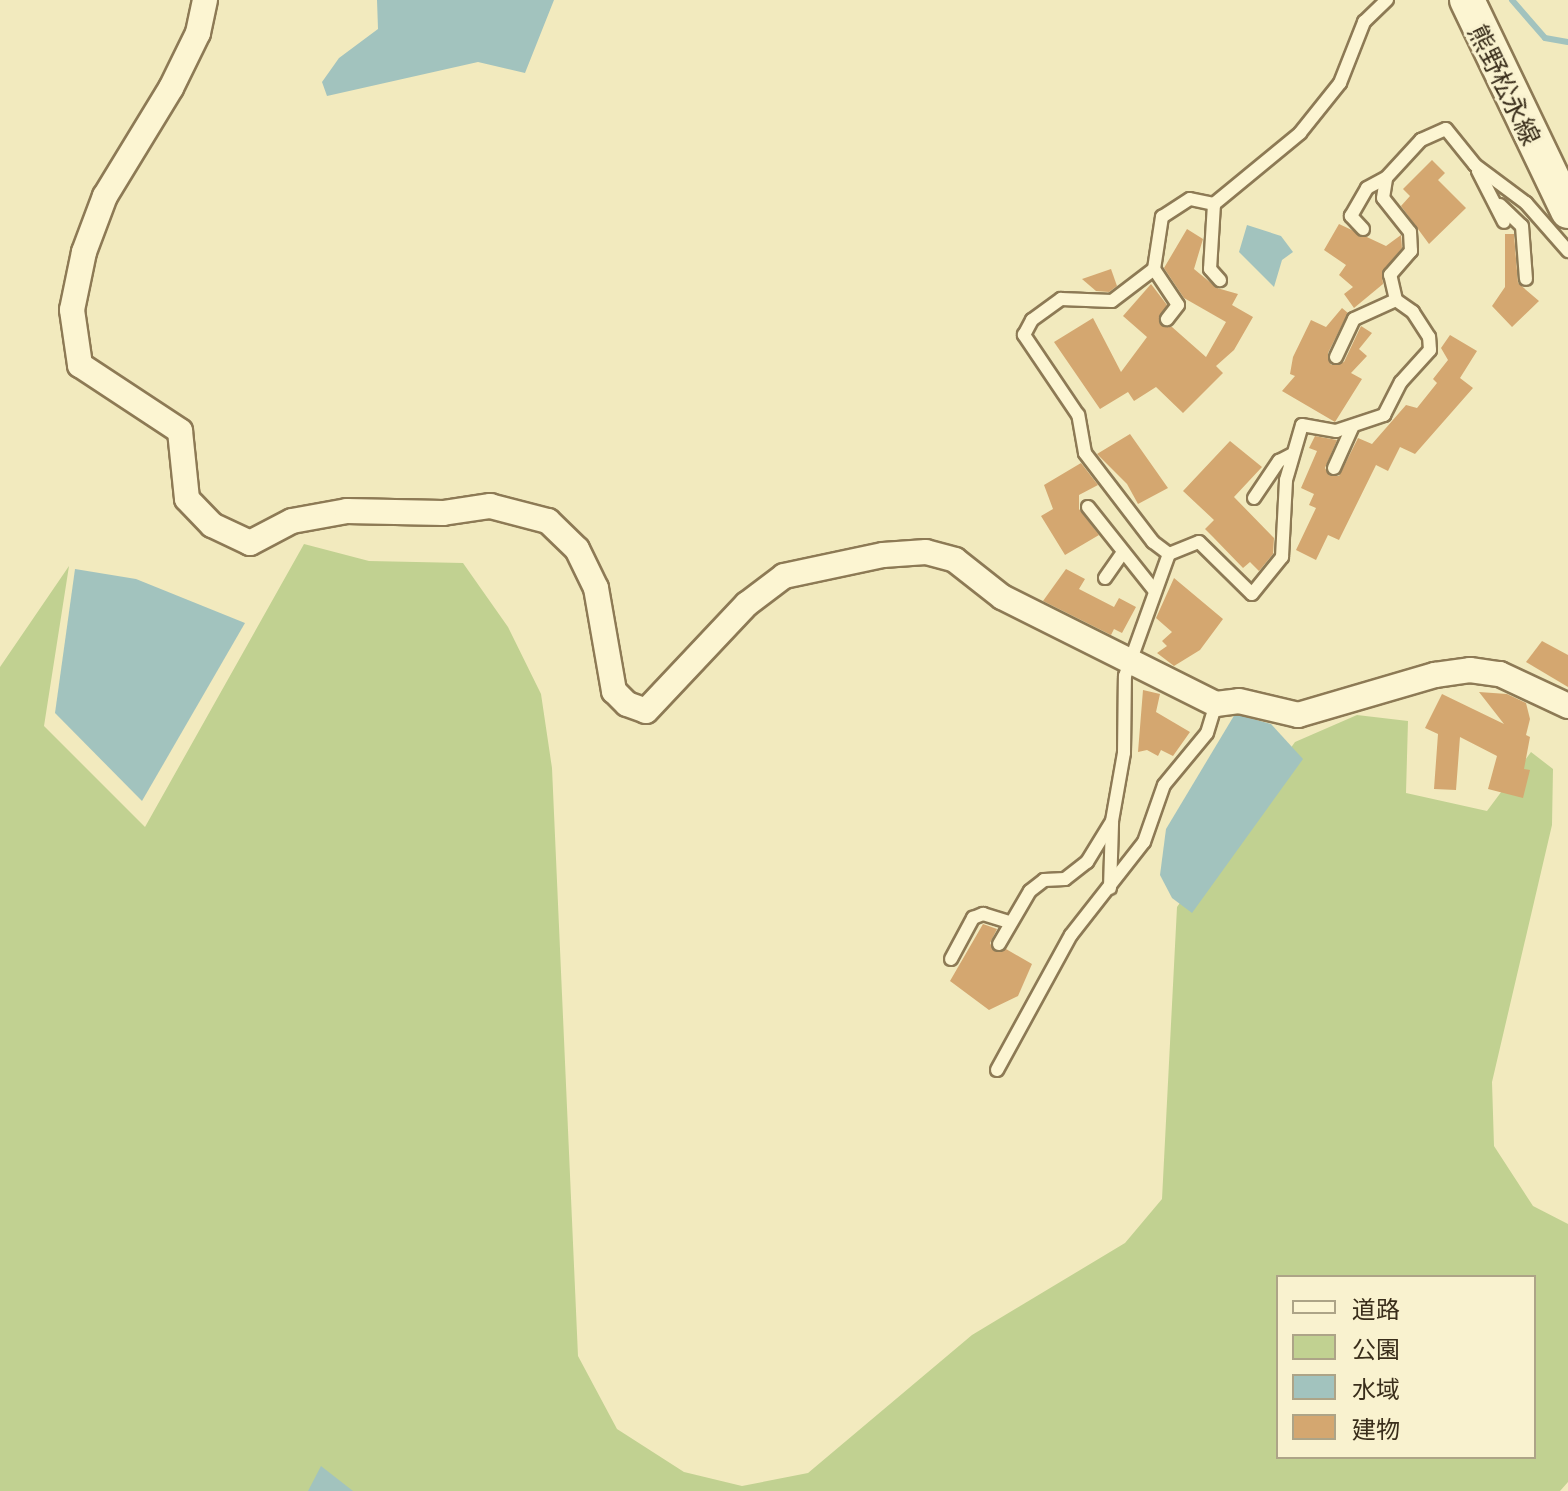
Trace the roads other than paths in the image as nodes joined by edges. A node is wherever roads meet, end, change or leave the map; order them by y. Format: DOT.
graph roads {
  1 [pos="205,0"];
  2 [pos="1373,0"];
  3 [pos="1387,0"];
  4 [pos="1467,0"];
  5 [pos="1364,22"];
  6 [pos="1475,165"];
  7 [pos="1386,178"];
  8 [pos="1214,204"];
  9 [pos="1500,205"];
  10 [pos="1568,211"];
  11 [pos="1504,222"];
  12 [pos="1363,229"];
  13 [pos="1568,251"];
  14 [pos="1154,269"];
  15 [pos="1526,279"];
  16 [pos="1220,280"];
  17 [pos="1396,300"];
  18 [pos="1167,319"];
  19 [pos="1336,357"];
  20 [pos="1352,428"];
  21 [pos="1291,455"];
  22 [pos="1334,468"];
  23 [pos="1254,498"];
  24 [pos="1088,507"];
  25 [pos="1169,554"];
  26 [pos="1121,555"];
  27 [pos="1105,578"];
  28 [pos="1154,590"];
  29 [pos="1129,665"];
  30 [pos="1216,704"];
  31 [pos="1568,706"];
  32 [pos="1112,821"];
  33 [pos="1110,888"];
  34 [pos="1010,922"];
  35 [pos="999,944"];
  36 [pos="951,959"];
  37 [pos="997,1070"];
  1 -- 29 [label="street"];
  2 -- 5 [label="lane"];
  3 -- 5 [label="lane"];
  4 -- 10 [label="main road, 熊野松永線"];
  5 -- 8 [label="lane"];
  6 -- 7 [label="lane"];
  6 -- 9 [label="lane"];
  6 -- 13 [label="lane"];
  7 -- 12 [label="lane"];
  7 -- 17 [label="lane"];
  8 -- 14 [label="lane"];
  8 -- 16 [label="lane"];
  9 -- 11 [label="lane"];
  9 -- 15 [label="lane"];
  14 -- 18 [label="lane"];
  14 -- 25 [label="lane"];
  17 -- 19 [label="lane"];
  17 -- 20 [label="lane"];
  20 -- 21 [label="lane"];
  20 -- 22 [label="lane"];
  21 -- 23 [label="lane"];
  21 -- 25 [label="lane"];
  24 -- 26 [label="lane"];
  25 -- 28 [label="lane"];
  26 -- 27 [label="lane"];
  26 -- 28 [label="lane"];
  28 -- 29 [label="lane"];
  29 -- 30 [label="street"];
  29 -- 32 [label="lane"];
  30 -- 31 [label="street"];
  30 -- 33 [label="lane"];
  32 -- 33 [label="lane"];
  32 -- 34 [label="lane"];
  33 -- 37 [label="lane"];
  34 -- 35 [label="lane"];
  34 -- 36 [label="lane"];
}
